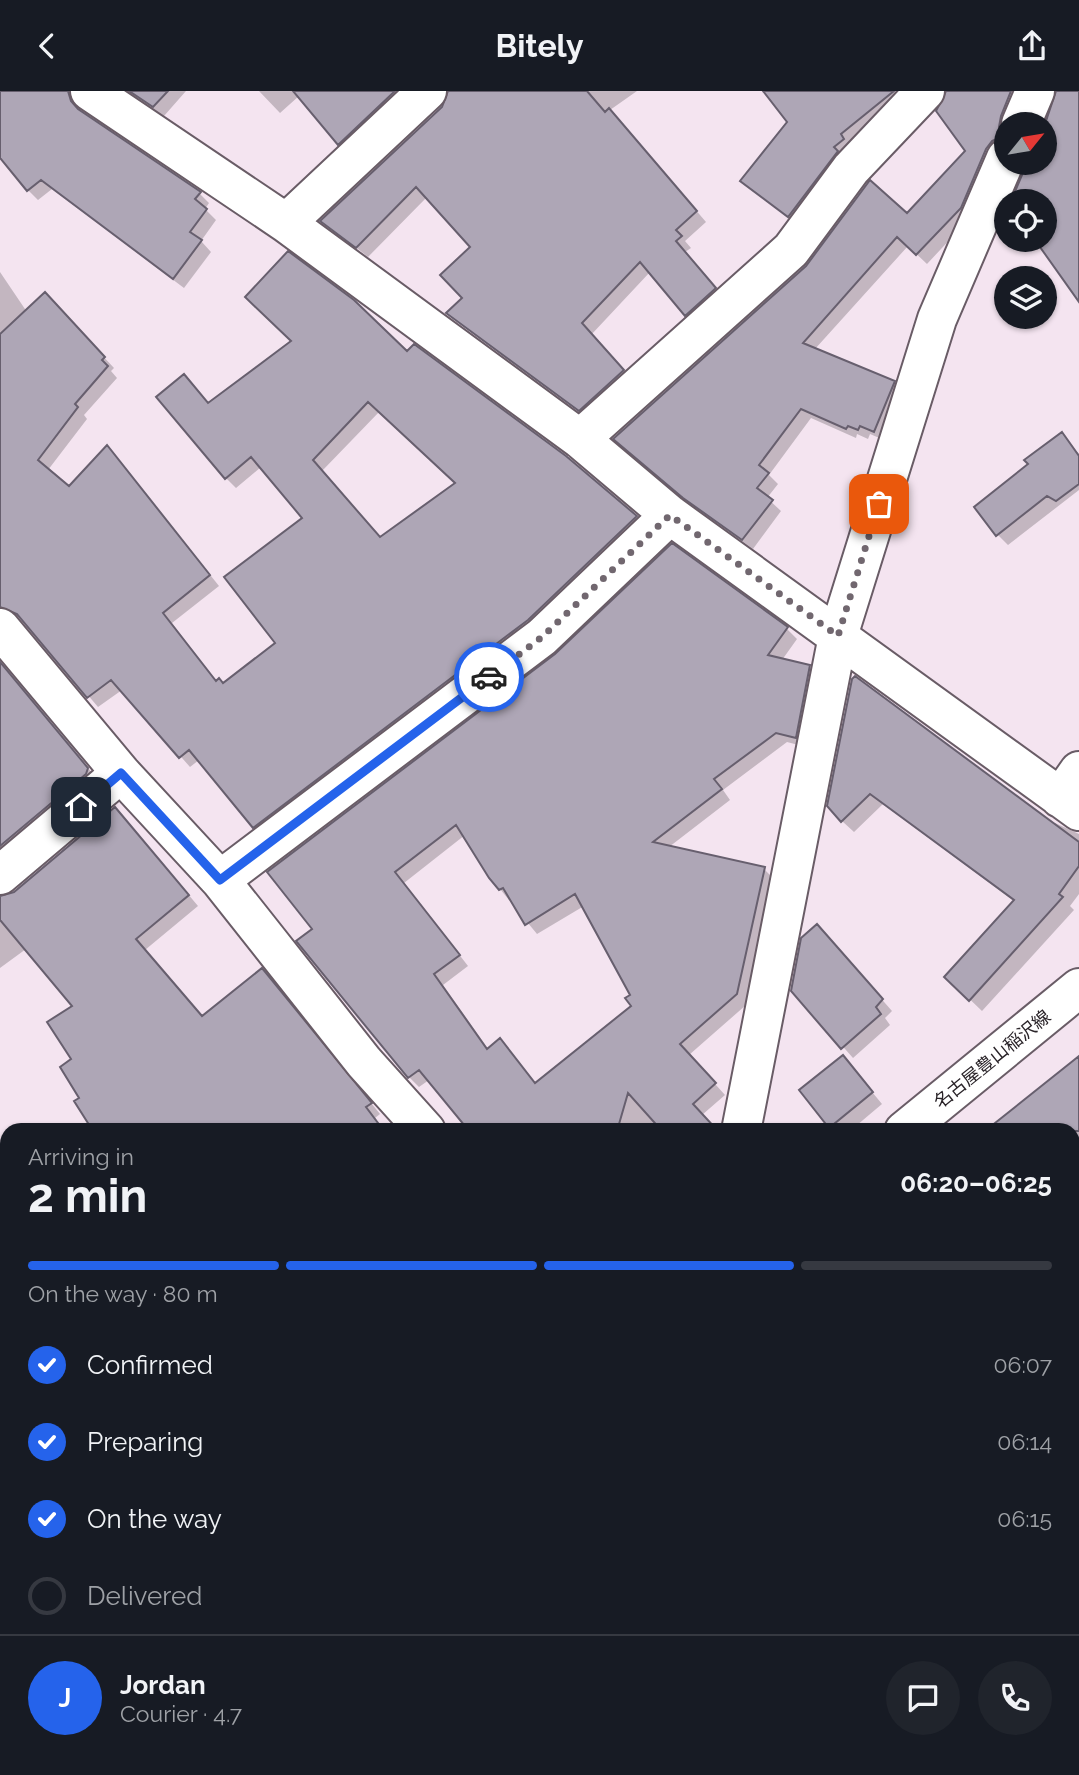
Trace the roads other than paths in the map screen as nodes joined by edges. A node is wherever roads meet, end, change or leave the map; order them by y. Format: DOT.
graph roads {
  1 [pos="90,91"];
  2 [pos="427,91"];
  3 [pos="925,91"];
  4 [pos="1035,91"];
  5 [pos="1026,112"];
  6 [pos="999,175"];
  7 [pos="286,223"];
  8 [pos="580,439"];
  9 [pos="670,515"];
  10 [pos="0,628"];
  11 [pos="838,636"];
  12 [pos="121,773"];
  13 [pos="1073,793"];
  14 [pos="0,874"];
  15 [pos="220,880"];
  16 [pos="1079,988"];
  17 [pos="419,1123"];
  18 [pos="743,1123"];
  19 [pos="914,1123"];
  1 -- 7 [label="street"];
  2 -- 7 [label="street"];
  3 -- 8 [label="street"];
  4 -- 5 [label="street"];
  6 -- 11 [label="street"];
  7 -- 8 [label="street"];
  8 -- 9 [label="street"];
  9 -- 11 [label="street"];
  9 -- 15 [label="street"];
  10 -- 12 [label="street"];
  11 -- 13 [label="street"];
  11 -- 18 [label="street"];
  12 -- 14 [label="street"];
  12 -- 15 [label="street"];
  15 -- 17 [label="street"];
  16 -- 19 [label="street, 名古屋豊山稲沢線"];
}
